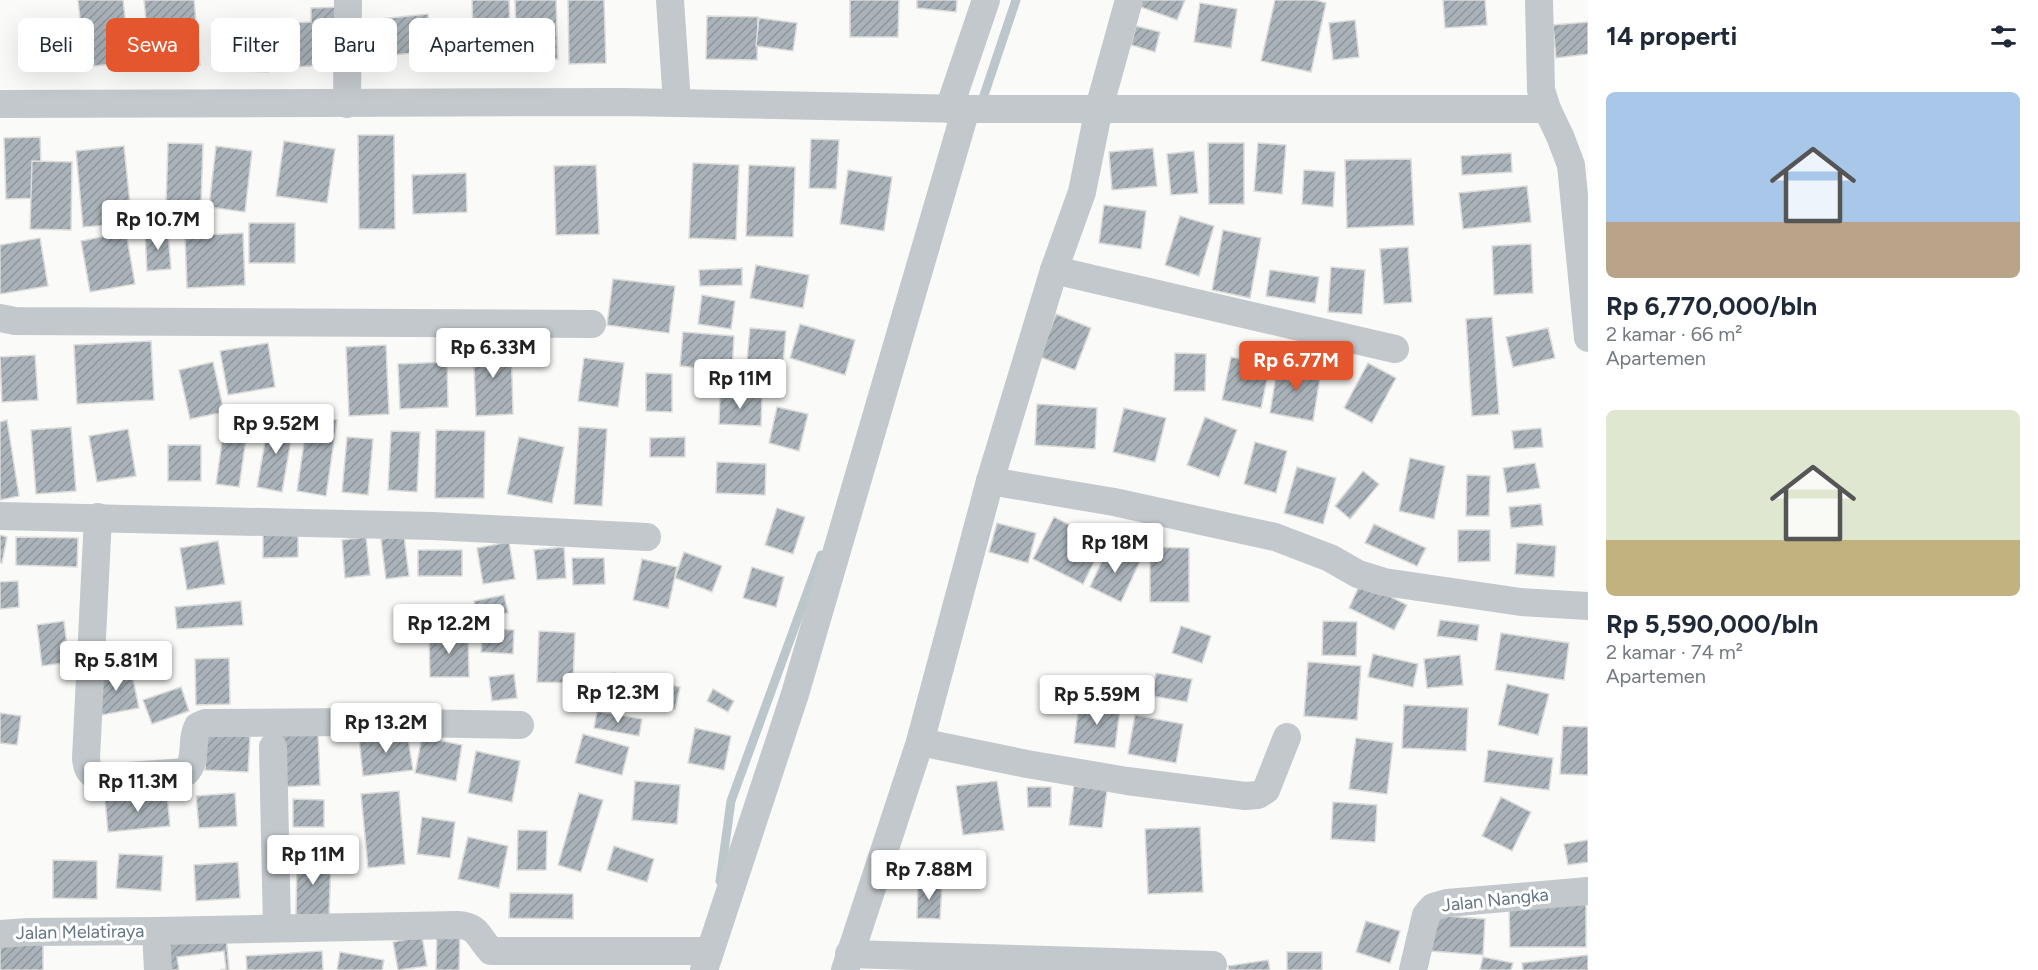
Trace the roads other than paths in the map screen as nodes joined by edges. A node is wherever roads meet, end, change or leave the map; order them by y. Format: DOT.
graph roads {
  1 [pos="348,0"];
  2 [pos="670,0"];
  3 [pos="986,0"];
  4 [pos="1129,0"];
  5 [pos="1539,0"];
  6 [pos="676,103"];
  7 [pos="0,104"];
  8 [pos="347,104"];
  9 [pos="963,109"];
  10 [pos="1089,109"];
  11 [pos="1547,109"];
  12 [pos="1579,165"];
  13 [pos="1054,270"];
  14 [pos="0,318"];
  15 [pos="592,324"];
  16 [pos="1588,338"];
  17 [pos="1395,349"];
  18 [pos="990,481"];
  19 [pos="0,516"];
  20 [pos="98,517"];
  21 [pos="647,537"];
  22 [pos="1588,606"];
  23 [pos="520,725"];
  24 [pos="1287,737"];
  25 [pos="920,742"];
  26 [pos="273,747"];
  27 [pos="1588,891"];
  28 [pos="277,928"];
  29 [pos="156,931"];
  30 [pos="0,934"];
  31 [pos="707,961"];
  32 [pos="847,962"];
  33 [pos="1213,964"];
  34 [pos="158,970"];
  35 [pos="1413,970"];
  1 -- 8 [label="street"];
  2 -- 6 [label="street"];
  3 -- 9 [label="street"];
  4 -- 10 [label="street"];
  5 -- 11 [label="street"];
  6 -- 8 [label="street"];
  6 -- 9 [label="street"];
  7 -- 8 [label="street"];
  9 -- 10 [label="street"];
  9 -- 31 [label="street"];
  10 -- 11 [label="street"];
  10 -- 13 [label="street"];
  11 -- 12 [label="street"];
  12 -- 16 [label="street"];
  13 -- 17 [label="street"];
  13 -- 18 [label="street"];
  14 -- 15 [label="street"];
  18 -- 22 [label="street"];
  18 -- 25 [label="street"];
  19 -- 20 [label="street"];
  20 -- 21 [label="street"];
  20 -- 23 [label="street"];
  24 -- 25 [label="street"];
  25 -- 32 [label="street"];
  26 -- 28 [label="street"];
  27 -- 35 [label="street, Jalan Nangka"];
  28 -- 29 [label="street"];
  28 -- 31 [label="street"];
  29 -- 30 [label="street, Jalan Melatiraya"];
  29 -- 34 [label="street, Jalan Melatiraya"];
  32 -- 33 [label="street"];
}
